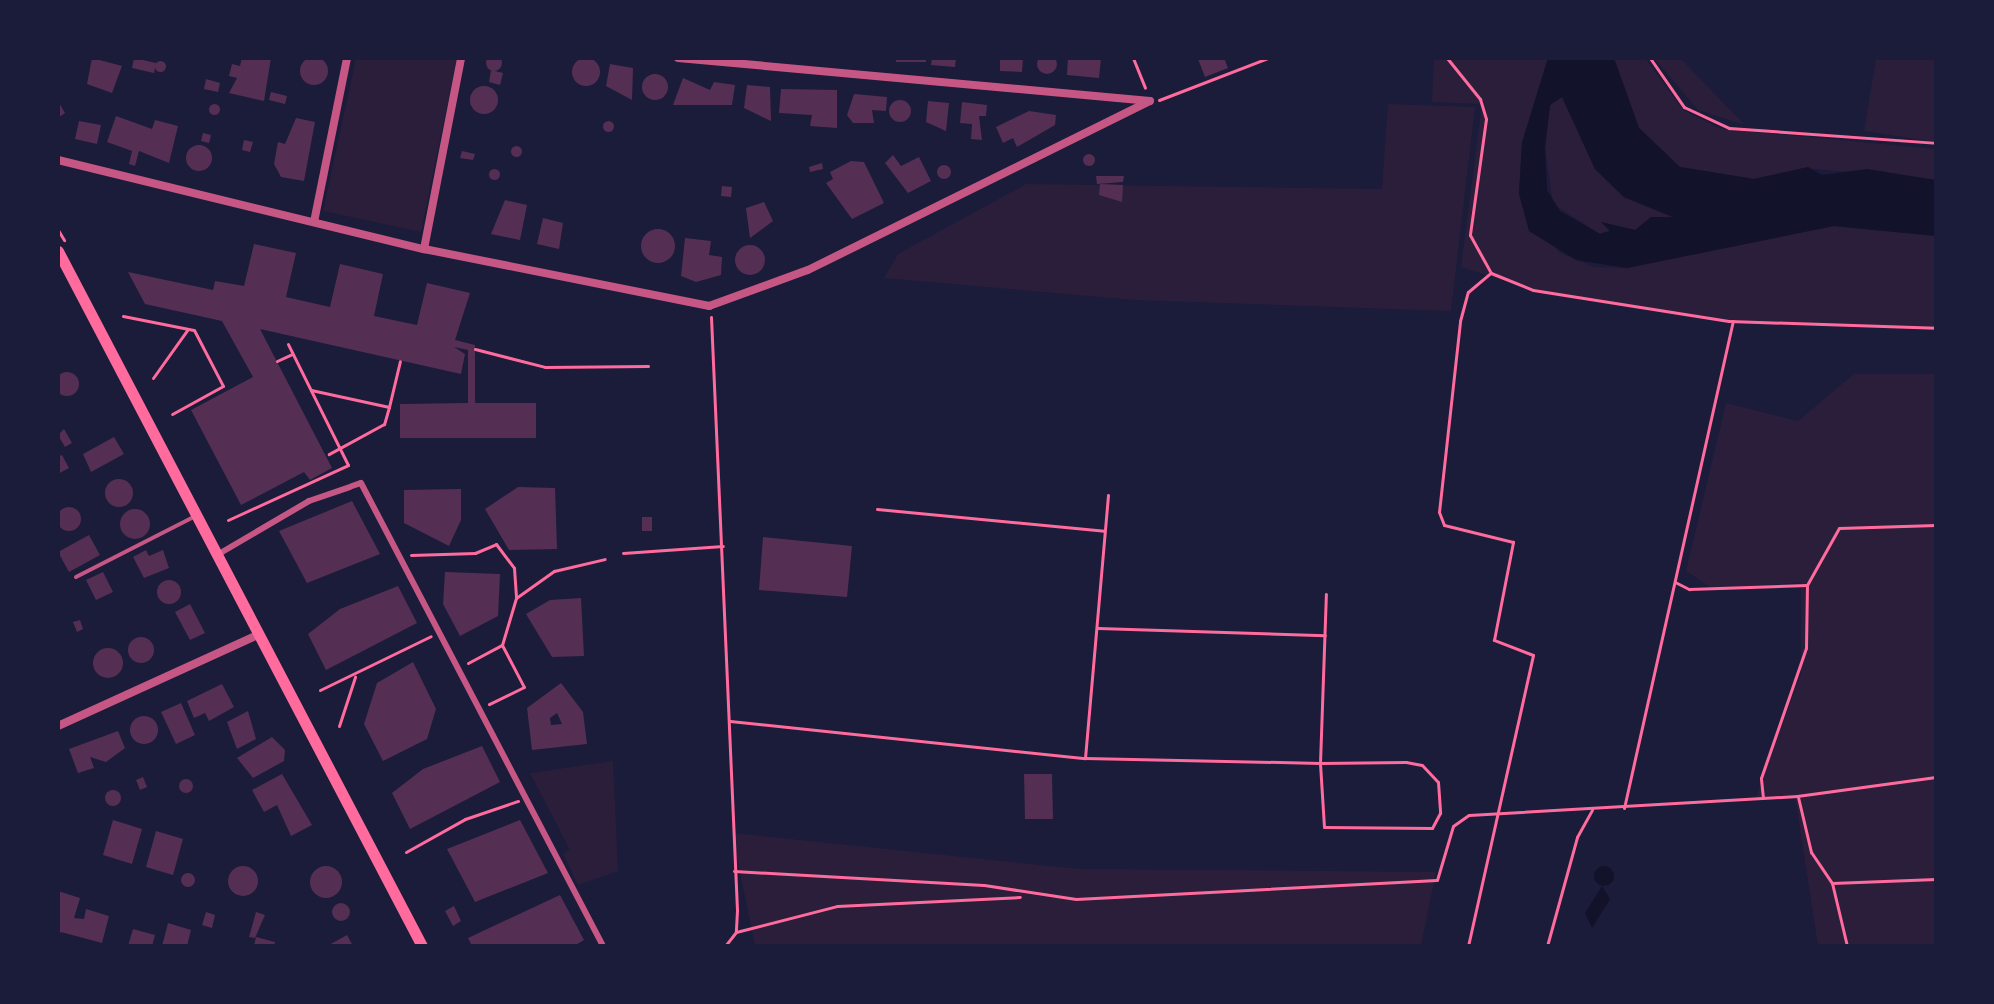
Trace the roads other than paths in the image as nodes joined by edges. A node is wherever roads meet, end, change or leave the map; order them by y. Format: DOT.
graph roads {
  1 [pos="347,58"];
  2 [pos="461,58"];
  3 [pos="678,58"];
  4 [pos="58,160"];
  5 [pos="314,222"];
  6 [pos="424,249"];
  7 [pos="58,251"];
  8 [pos="196,515"];
  9 [pos="217,555"];
  10 [pos="76,577"];
  11 [pos="258,635"];
  12 [pos="58,726"];
  13 [pos="422,946"];
  14 [pos="603,946"];
  1 -- 5 [label="street"];
  2 -- 6 [label="street"];
  3 -- 6 [label="street"];
  4 -- 5 [label="street"];
  5 -- 6 [label="street"];
  7 -- 8 [label="main road"];
  8 -- 9 [label="main road"];
  8 -- 10 [label="lane"];
  9 -- 11 [label="main road"];
  9 -- 14 [label="street"];
  11 -- 12 [label="street"];
  11 -- 13 [label="main road"];
}
